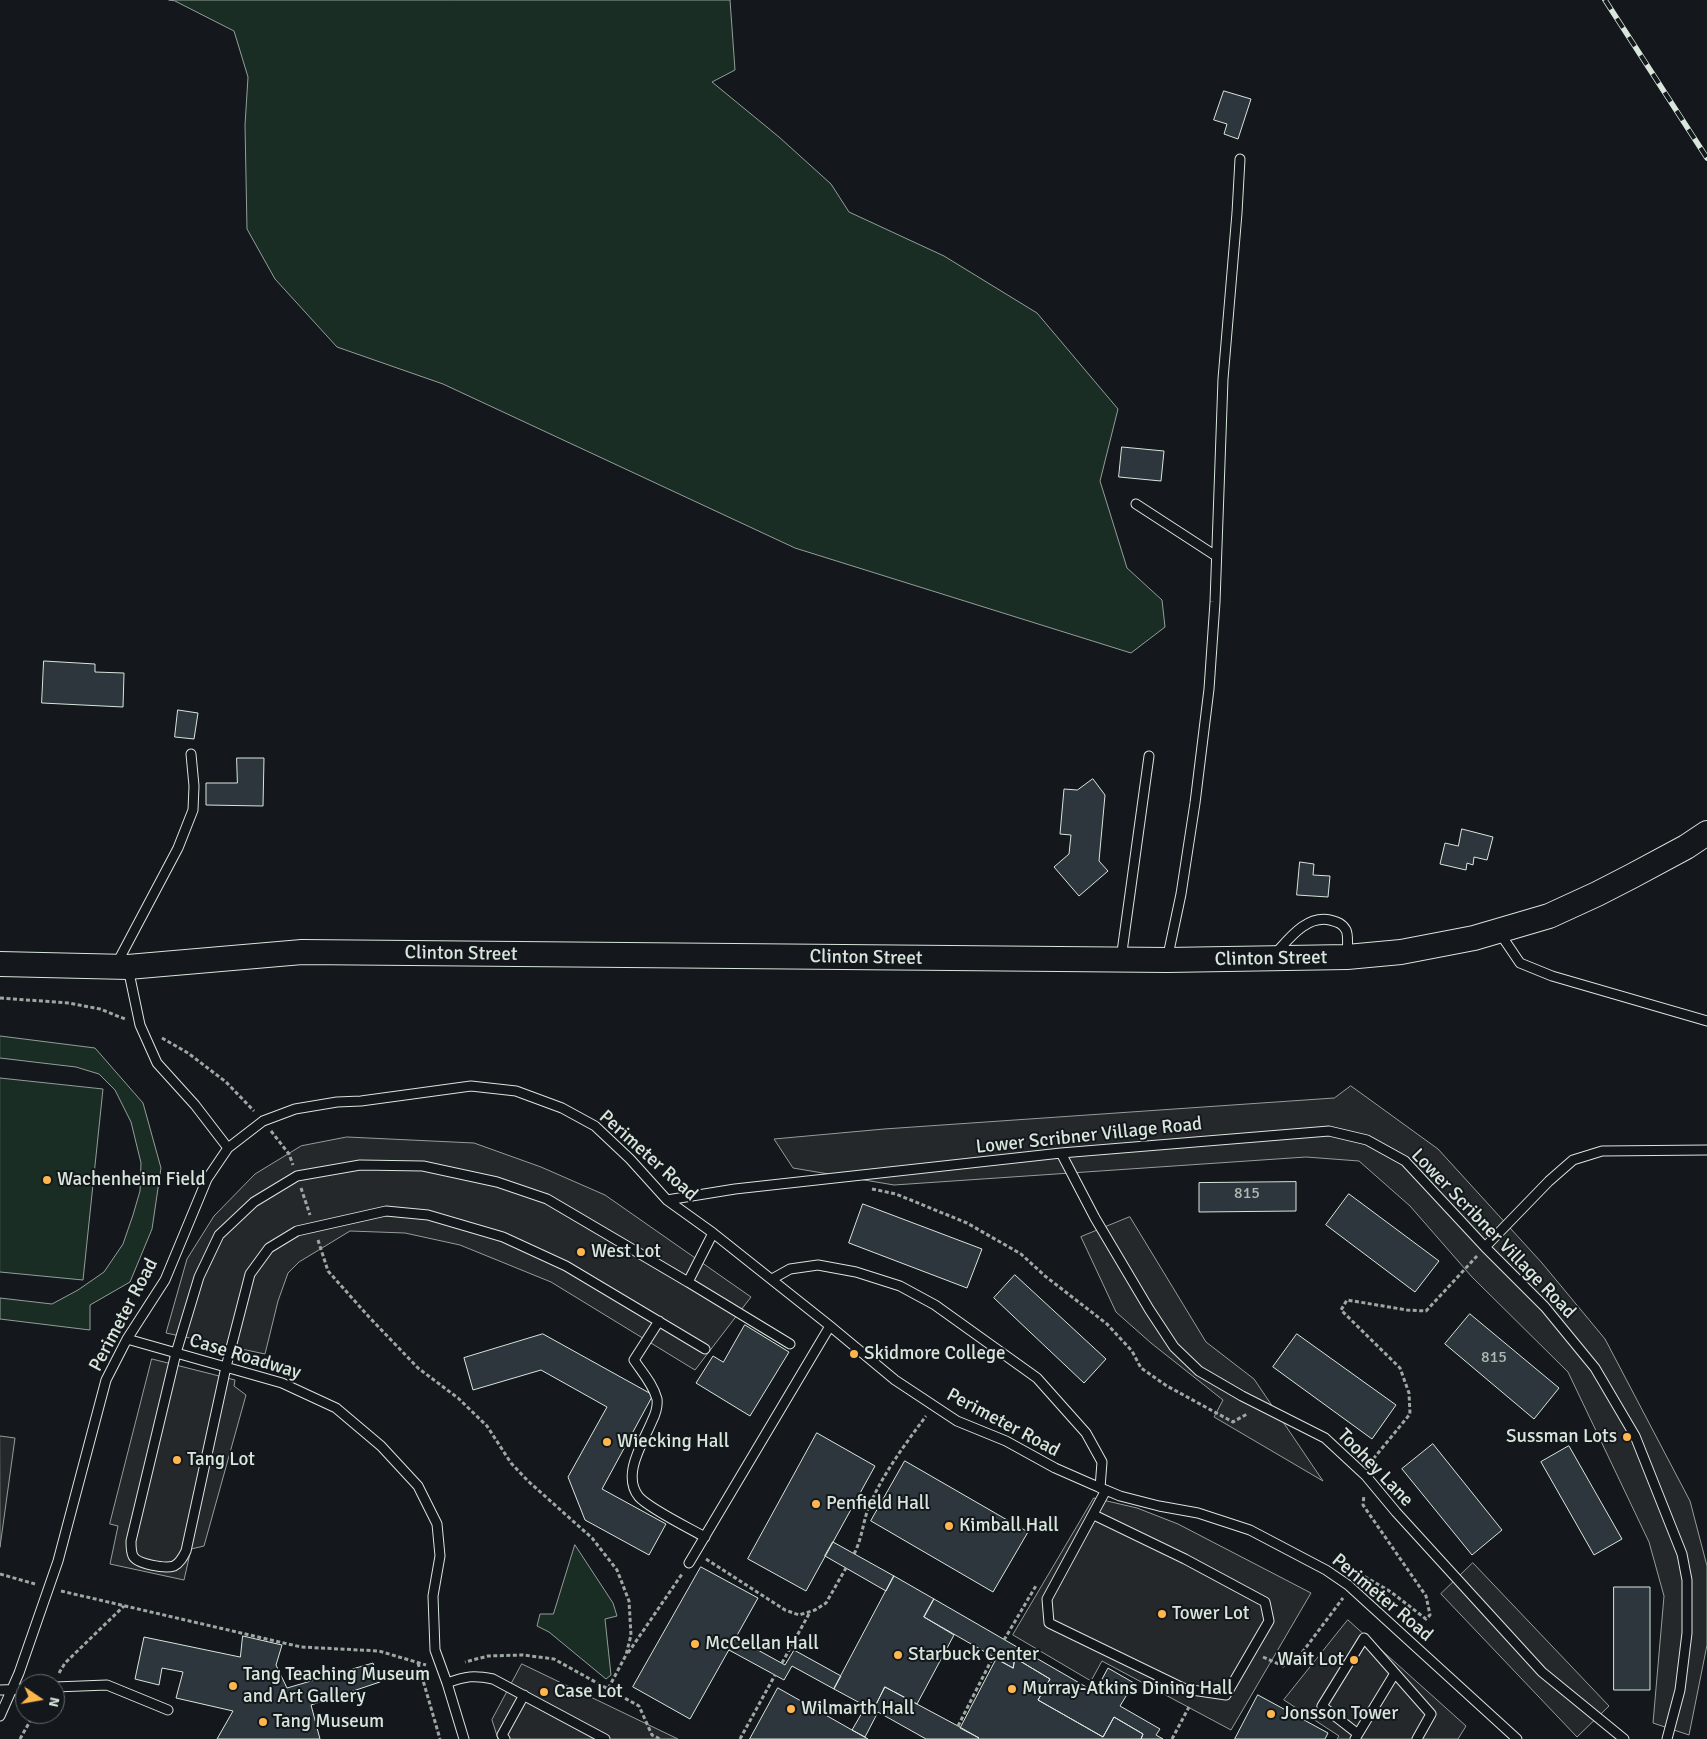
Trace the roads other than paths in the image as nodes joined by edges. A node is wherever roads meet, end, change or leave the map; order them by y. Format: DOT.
graph roads {
  1 [pos="1240,159"];
  2 [pos="1136,504"];
  3 [pos="1216,556"];
  4 [pos="191,754"];
  5 [pos="1149,756"];
  6 [pos="1707,833"];
  7 [pos="1499,932"];
  8 [pos="1347,957"];
  9 [pos="1271,959"];
  10 [pos="1121,960"];
  11 [pos="1167,960"];
  12 [pos="0,964"];
  13 [pos="122,966"];
  14 [pos="1707,1021"];
  15 [pos="228,1148"];
  16 [pos="1707,1150"];
  17 [pos="1061,1153"];
  18 [pos="667,1200"];
  19 [pos="713,1233"];
  20 [pos="1485,1247"];
  21 [pos="772,1279"];
  22 [pos="688,1282"];
  23 [pos="659,1321"];
  24 [pos="830,1326"];
  25 [pos="126,1339"];
  26 [pos="790,1344"];
  27 [pos="705,1349"];
  28 [pos="176,1353"];
  29 [pos="226,1367"];
  30 [pos="1103,1489"];
  31 [pos="1094,1515"];
  32 [pos="705,1537"];
  33 [pos="689,1563"];
  34 [pos="1395,1673"];
  35 [pos="447,1683"];
  36 [pos="65,1687"];
  37 [pos="0,1690"];
  38 [pos="12,1690"];
  39 [pos="15,1690"];
  40 [pos="524,1695"];
  41 [pos="168,1710"];
  42 [pos="0,1716"];
  43 [pos="1357,1737"];
  44 [pos="464,1739"];
  45 [pos="505,1739"];
  46 [pos="605,1739"];
  47 [pos="1417,1739"];
  48 [pos="1517,1739"];
  49 [pos="1624,1739"];
  50 [pos="1667,1739"];
  1 -- 3 [label="lane"];
  2 -- 3 [label="lane"];
  3 -- 11 [label="lane"];
  4 -- 13 [label="lane"];
  5 -- 10 [label="lane"];
  6 -- 7 [label="street, Clinton Street"];
  7 -- 8 [label="street, Clinton Street"];
  7 -- 14 [label="lane"];
  8 -- 9 [label="street, Clinton Street"];
  8 -- 9 [label="lane"];
  9 -- 11 [label="street, Clinton Street"];
  10 -- 11 [label="street, Clinton Street"];
  10 -- 13 [label="street, Clinton Street"];
  12 -- 13 [label="street, Clinton Street"];
  13 -- 15 [label="lane"];
  15 -- 18 [label="lane, Perimeter Road"];
  15 -- 25 [label="lane, Perimeter Road"];
  16 -- 20 [label="lane"];
  17 -- 18 [label="lane, Lower Scribner Village Road"];
  17 -- 20 [label="lane, Lower Scribner Village Road"];
  17 -- 49 [label="lane, Toohey Lane"];
  18 -- 19 [label="lane, Perimeter Road"];
  19 -- 21 [label="lane, Perimeter Road"];
  19 -- 22 [label="lane"];
  20 -- 50 [label="lane, Lower Scribner Village Road"];
  21 -- 24 [label="lane, Perimeter Road"];
  21 -- 30 [label="lane"];
  22 -- 26 [label="lane"];
  22 -- 28 [label="lane"];
  23 -- 27 [label="lane"];
  23 -- 29 [label="lane"];
  23 -- 32 [label="lane"];
  24 -- 30 [label="lane, Perimeter Road"];
  24 -- 32 [label="lane"];
  25 -- 28 [label="lane, Case Roadway"];
  25 -- 38 [label="lane, Perimeter Road"];
  28 -- 29 [label="lane, Case Roadway"];
  28 -- 29 [label="lane"];
  29 -- 35 [label="lane, Case Roadway"];
  30 -- 31 [label="lane"];
  30 -- 48 [label="lane, Perimeter Road"];
  31 -- 31 [label="lane"];
  32 -- 33 [label="lane"];
  34 -- 43 [label="lane"];
  34 -- 43 [label="lane"];
  34 -- 47 [label="lane"];
  35 -- 40 [label="lane"];
  35 -- 44 [label="lane, Case Roadway"];
  36 -- 41 [label="lane"];
  37 -- 38 [label="lane"];
  38 -- 39 [label="lane"];
  38 -- 42 [label="lane, Perimeter Road"];
  40 -- 45 [label="lane"];
  40 -- 46 [label="lane"];
}
